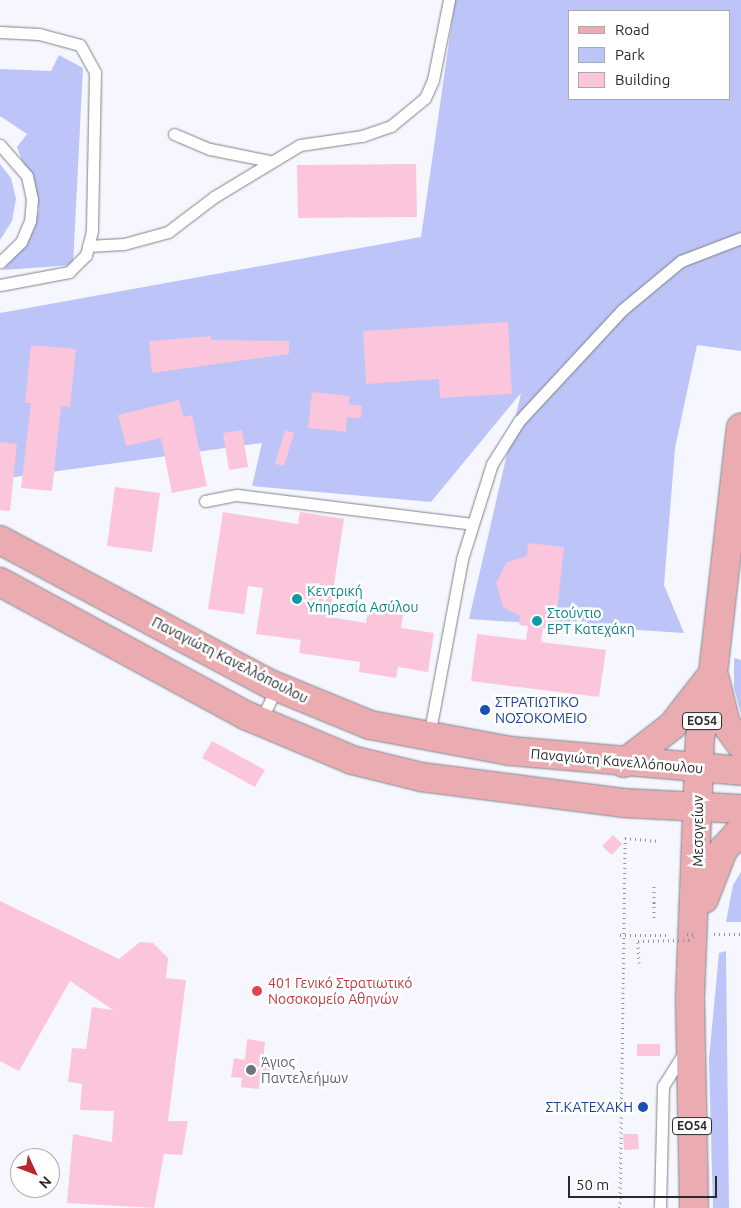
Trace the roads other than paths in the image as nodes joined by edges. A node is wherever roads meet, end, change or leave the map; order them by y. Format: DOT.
graph roads {
  1 [pos="449,0"];
  2 [pos="0,32"];
  3 [pos="174,134"];
  4 [pos="0,145"];
  5 [pos="270,161"];
  6 [pos="741,238"];
  7 [pos="88,246"];
  8 [pos="0,262"];
  9 [pos="0,285"];
  10 [pos="741,428"];
  11 [pos="205,501"];
  12 [pos="472,524"];
  13 [pos="0,540"];
  14 [pos="0,582"];
  15 [pos="713,673"];
  16 [pos="277,687"];
  17 [pos="260,722"];
  18 [pos="428,739"];
  19 [pos="741,745"];
  20 [pos="624,763"];
  21 [pos="698,769"];
  22 [pos="737,780"];
  23 [pos="719,808"];
  24 [pos="741,830"];
  25 [pos="692,933"];
  26 [pos="690,1045"];
  27 [pos="660,1208"];
  28 [pos="694,1208"];
  1 -- 5 [label="lane"];
  2 -- 7 [label="lane"];
  3 -- 5 [label="lane"];
  4 -- 8 [label="lane"];
  5 -- 7 [label="lane"];
  6 -- 12 [label="lane"];
  7 -- 9 [label="lane"];
  10 -- 15 [label="main road, Μεσογείων / ΕΟ54"];
  11 -- 12 [label="lane"];
  12 -- 18 [label="lane"];
  13 -- 16 [label="main road, Παναγιώτη Κανελλόπουλου"];
  14 -- 17 [label="main road"];
  15 -- 19 [label="main road"];
  15 -- 20 [label="main road"];
  15 -- 21 [label="main road, Μεσογείων / ΕΟ54"];
  16 -- 17 [label="lane"];
  16 -- 18 [label="main road, Παναγιώτη Κανελλόπουλου"];
  17 -- 23 [label="main road"];
  18 -- 20 [label="main road, Παναγιώτη Κανελλόπουλου"];
  20 -- 21 [label="main road, Παναγιώτη Κανελλόπουλου"];
  21 -- 22 [label="main road, Παναγιώτη Κανελλόπουλου"];
  21 -- 23 [label="main road, Μεσογείων / ΕΟ54"];
  22 -- 23 [label="main road"];
  23 -- 25 [label="main road, Μεσογείων / ΕΟ54"];
  24 -- 25 [label="main road"];
  25 -- 26 [label="main road, Μεσογείων / ΕΟ54"];
  26 -- 27 [label="lane"];
  26 -- 28 [label="main road, Μεσογείων / ΕΟ54"];
}
